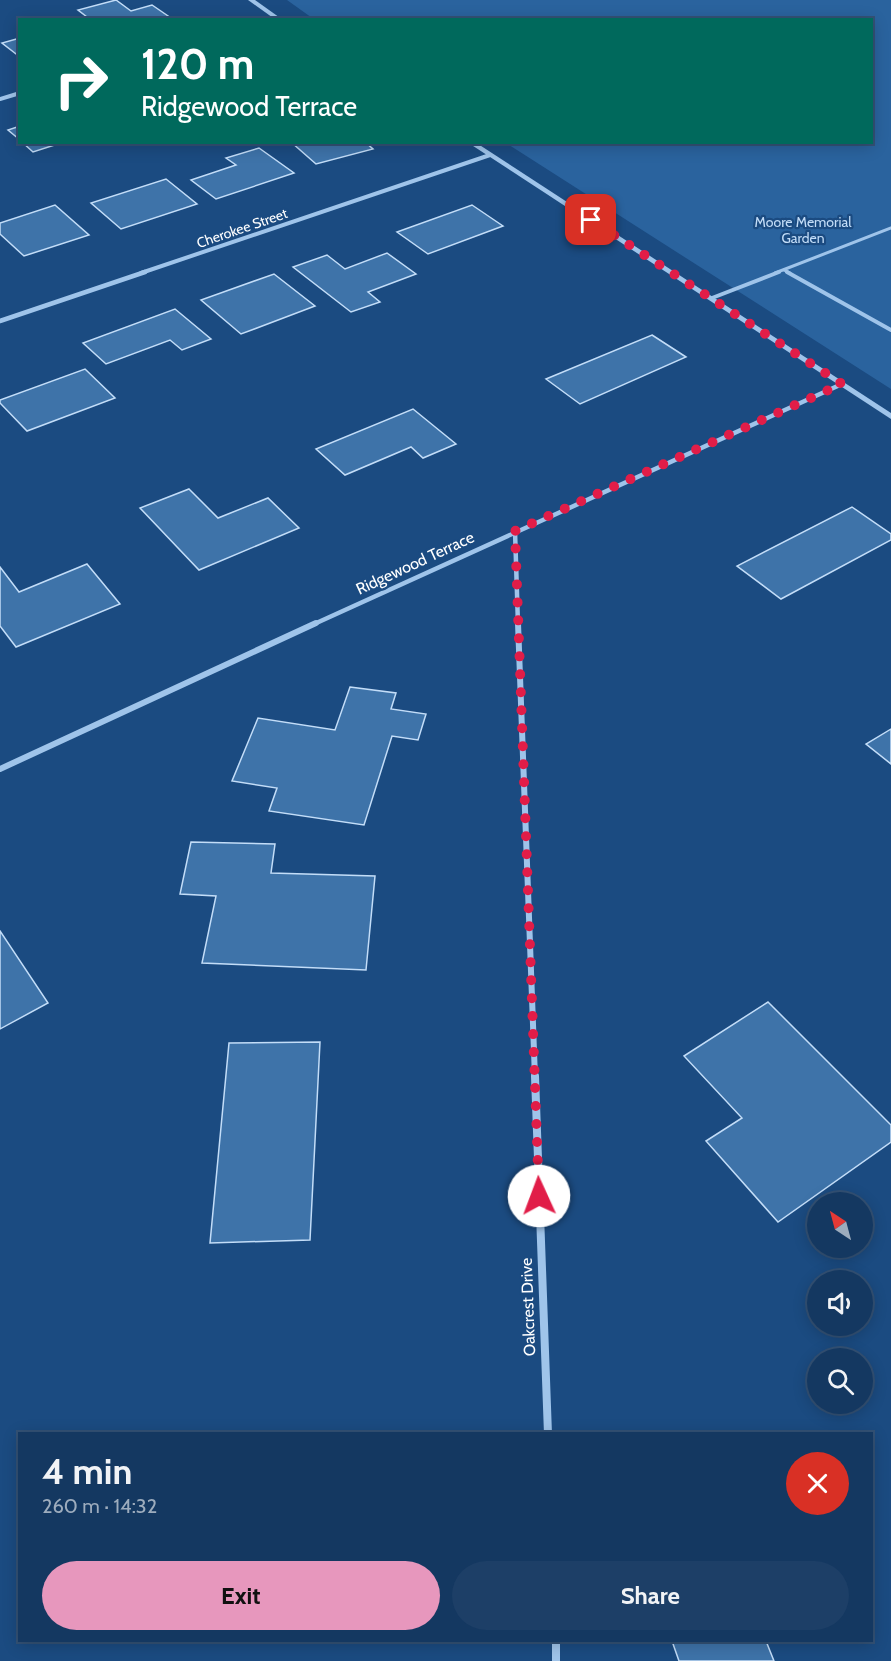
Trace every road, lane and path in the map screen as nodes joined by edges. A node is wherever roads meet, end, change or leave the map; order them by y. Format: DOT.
graph roads {
  1 [pos="251,0"];
  2 [pos="278,18"];
  3 [pos="18,94"];
  4 [pos="0,99"];
  5 [pos="473,144"];
  6 [pos="490,155"];
  7 [pos="891,228"];
  8 [pos="784,270"];
  9 [pos="712,298"];
  10 [pos="0,321"];
  11 [pos="891,330"];
  12 [pos="842,384"];
  13 [pos="891,417"];
  14 [pos="515,531"];
  15 [pos="0,769"];
  16 [pos="548,1432"];
  17 [pos="556,1642"];
  18 [pos="556,1661"];
  1 -- 2 [label="street"];
  3 -- 4 [label="street"];
  5 -- 6 [label="street"];
  6 -- 9 [label="street"];
  6 -- 10 [label="street, Cherokee Street"];
  7 -- 8 [label="lane"];
  8 -- 9 [label="lane"];
  8 -- 11 [label="lane"];
  9 -- 12 [label="street"];
  12 -- 13 [label="street"];
  12 -- 14 [label="street, Ridgewood Terrace"];
  14 -- 15 [label="street, Ridgewood Terrace"];
  14 -- 16 [label="street, Oakcrest Drive"];
  17 -- 18 [label="street"];
}
